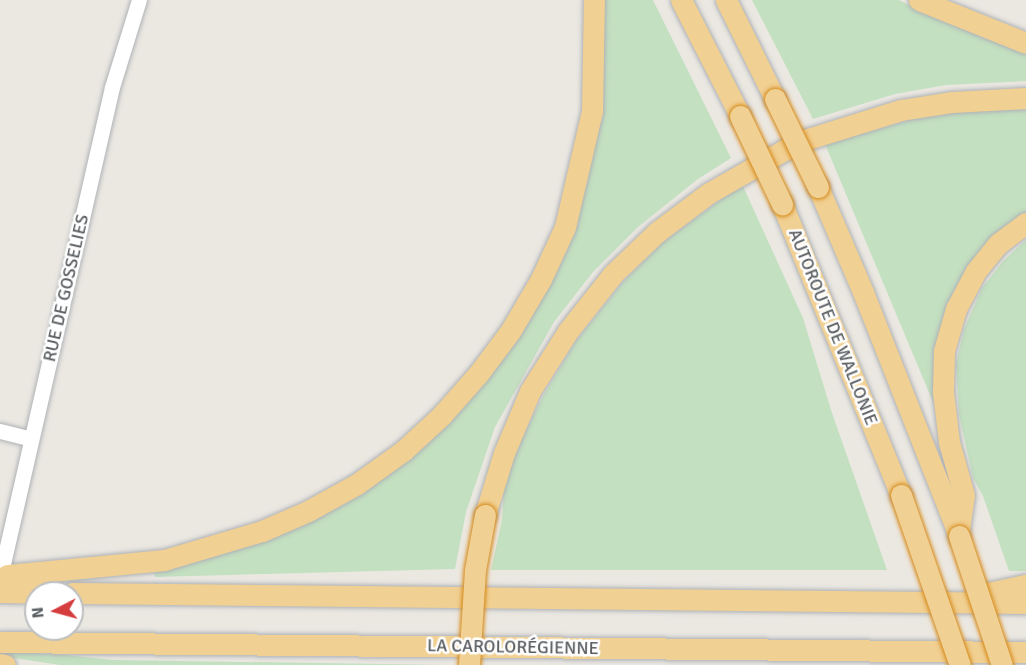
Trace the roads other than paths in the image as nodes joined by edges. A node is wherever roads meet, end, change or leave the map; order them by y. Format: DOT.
graph roads {
  1 [pos="139,0"];
  2 [pos="594,0"];
  3 [pos="681,0"];
  4 [pos="726,0"];
  5 [pos="919,0"];
  6 [pos="1026,43"];
  7 [pos="1026,98"];
  8 [pos="1026,223"];
  9 [pos="0,431"];
  10 [pos="31,439"];
  11 [pos="954,495"];
  12 [pos="0,578"];
  13 [pos="1026,585"];
  14 [pos="0,592"];
  15 [pos="24,592"];
  16 [pos="84,593"];
  17 [pos="946,602"];
  18 [pos="1026,603"];
  19 [pos="0,642"];
  20 [pos="911,652"];
  21 [pos="1026,652"];
  22 [pos="0,664"];
  23 [pos="5,665"];
  24 [pos="469,665"];
  25 [pos="827,665"];
  26 [pos="960,665"];
  27 [pos="1002,665"];
  1 -- 10 [label="street, RUE DE GOSSELIES"];
  2 -- 12 [label="highway"];
  3 -- 26 [label="highway, AUTOROUTE DE WALLONIE, bridge"];
  4 -- 11 [label="highway, bridge"];
  5 -- 6 [label="highway"];
  7 -- 24 [label="highway, bridge"];
  8 -- 11 [label="highway"];
  9 -- 10 [label="street"];
  10 -- 12 [label="street, RUE DE GOSSELIES"];
  11 -- 27 [label="highway, bridge"];
  13 -- 17 [label="highway"];
  14 -- 15 [label="highway"];
  16 -- 17 [label="highway"];
  17 -- 18 [label="highway"];
  19 -- 20 [label="highway, LA CAROLORÉGIENNE"];
  20 -- 21 [label="highway, LA CAROLORÉGIENNE"];
  20 -- 25 [label="highway"];
  22 -- 23 [label="highway"];
}
